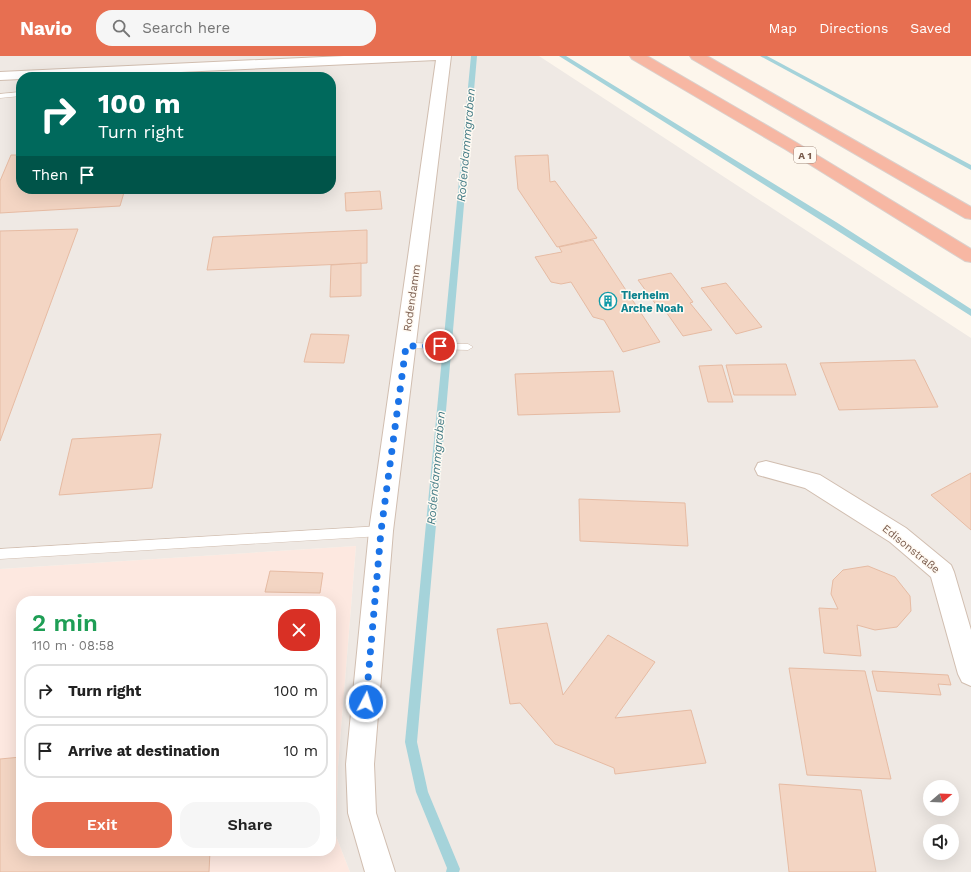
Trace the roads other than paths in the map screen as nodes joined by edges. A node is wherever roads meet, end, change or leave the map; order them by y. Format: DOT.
graph roads {
  1 [pos="436,56"];
  2 [pos="444,56"];
  3 [pos="637,56"];
  4 [pos="696,56"];
  5 [pos="331,58"];
  6 [pos="99,72"];
  7 [pos="0,76"];
  8 [pos="16,76"];
  9 [pos="16,94"];
  10 [pos="0,96"];
  11 [pos="971,214"];
  12 [pos="971,257"];
  13 [pos="406,346"];
  14 [pos="468,346"];
  15 [pos="766,469"];
  16 [pos="381,531"];
  17 [pos="0,554"];
  18 [pos="971,674"];
  19 [pos="380,872"];
  1 -- 5 [label="street"];
  2 -- 13 [label="street, Rodendamm"];
  3 -- 12 [label="highway, A 1"];
  4 -- 11 [label="highway"];
  5 -- 6 [label="street"];
  7 -- 8 [label="street"];
  9 -- 10 [label="lane"];
  13 -- 14 [label="lane"];
  13 -- 16 [label="street, Rodendamm"];
  15 -- 18 [label="street, Edisonstraße"];
  16 -- 17 [label="lane"];
  16 -- 19 [label="street, Rodendamm"];
}
